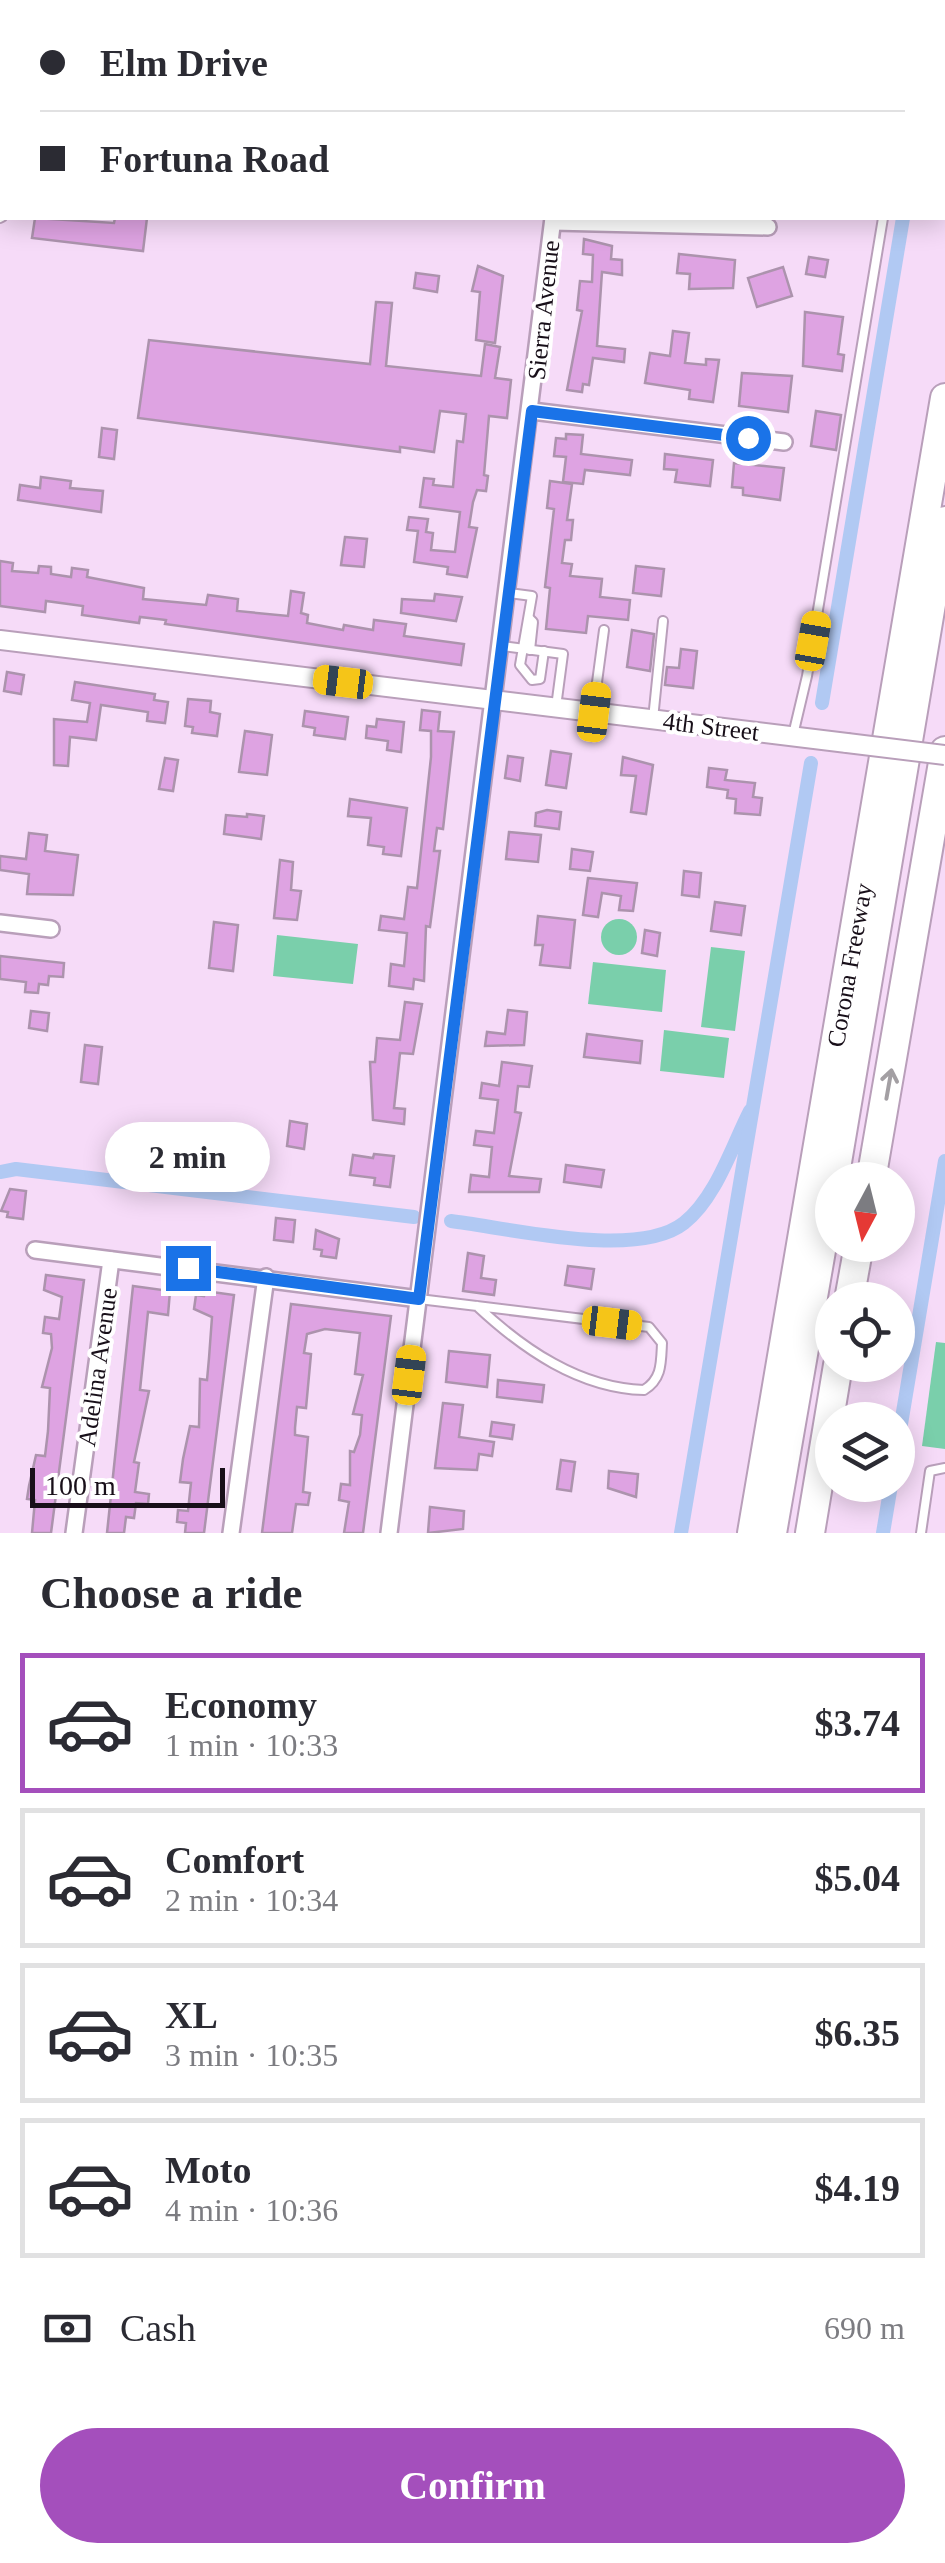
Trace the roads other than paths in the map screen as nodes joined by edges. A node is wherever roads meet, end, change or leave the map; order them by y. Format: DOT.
graph roads {
  1 [pos="553,220"];
  2 [pos="883,220"];
  3 [pos="768,228"];
  4 [pos="945,398"];
  5 [pos="532,411"];
  6 [pos="784,442"];
  7 [pos="945,521"];
  8 [pos="509,593"];
  9 [pos="945,611"];
  10 [pos="663,621"];
  11 [pos="604,630"];
  12 [pos="0,640"];
  13 [pos="502,646"];
  14 [pos="525,649"];
  15 [pos="544,651"];
  16 [pos="495,700"];
  17 [pos="556,708"];
  18 [pos="594,712"];
  19 [pos="653,719"];
  20 [pos="796,737"];
  21 [pos="945,753"];
  22 [pos="0,923"];
  23 [pos="52,929"];
  24 [pos="837,1162"];
  25 [pos="853,1162"];
  26 [pos="874,1162"];
  27 [pos="35,1250"];
  28 [pos="111,1260"];
  29 [pos="822,1262"];
  30 [pos="835,1262"];
  31 [pos="266,1277"];
  32 [pos="419,1299"];
  33 [pos="478,1306"];
  34 [pos="786,1338"];
  35 [pos="829,1382"];
  36 [pos="833,1382"];
  37 [pos="793,1466"];
  38 [pos="945,1468"];
  39 [pos="74,1533"];
  40 [pos="231,1533"];
  41 [pos="388,1533"];
  42 [pos="752,1533"];
  43 [pos="772,1533"];
  44 [pos="791,1533"];
  45 [pos="810,1533"];
  46 [pos="921,1533"];
  1 -- 3 [label="street"];
  1 -- 5 [label="street, Sierra Avenue"];
  2 -- 20 [label="lane"];
  4 -- 34 [label="highway, Corona Freeway"];
  5 -- 6 [label="street"];
  5 -- 8 [label="street, Sierra Avenue"];
  7 -- 24 [label="highway"];
  8 -- 13 [label="street, Sierra Avenue"];
  8 -- 14 [label="lane"];
  9 -- 25 [label="highway"];
  10 -- 19 [label="lane"];
  11 -- 18 [label="lane"];
  12 -- 16 [label="street, 4th Street"];
  13 -- 14 [label="lane"];
  13 -- 16 [label="street, Sierra Avenue"];
  14 -- 15 [label="lane"];
  14 -- 15 [label="lane"];
  15 -- 17 [label="lane"];
  16 -- 17 [label="street, 4th Street"];
  16 -- 32 [label="street, Sierra Avenue"];
  17 -- 18 [label="street, 4th Street"];
  18 -- 19 [label="street, 4th Street"];
  19 -- 20 [label="street, 4th Street"];
  20 -- 21 [label="street, 4th Street, bridge"];
  26 -- 21 [label="highway, one-way"];
  22 -- 23 [label="street"];
  27 -- 28 [label="street"];
  28 -- 31 [label="street"];
  28 -- 39 [label="street, Adelina Avenue"];
  29 -- 37 [label="highway"];
  30 -- 37 [label="highway"];
  31 -- 32 [label="street"];
  31 -- 40 [label="street"];
  32 -- 33 [label="lane"];
  32 -- 41 [label="street, Sierra Avenue"];
  33 -- 33 [label="lane"];
  34 -- 37 [label="highway"];
  34 -- 42 [label="highway, Corona Freeway"];
  35 -- 37 [label="highway"];
  36 -- 45 [label="highway"];
  37 -- 43 [label="highway"];
  37 -- 44 [label="highway"];
  38 -- 46 [label="lane"];
}
